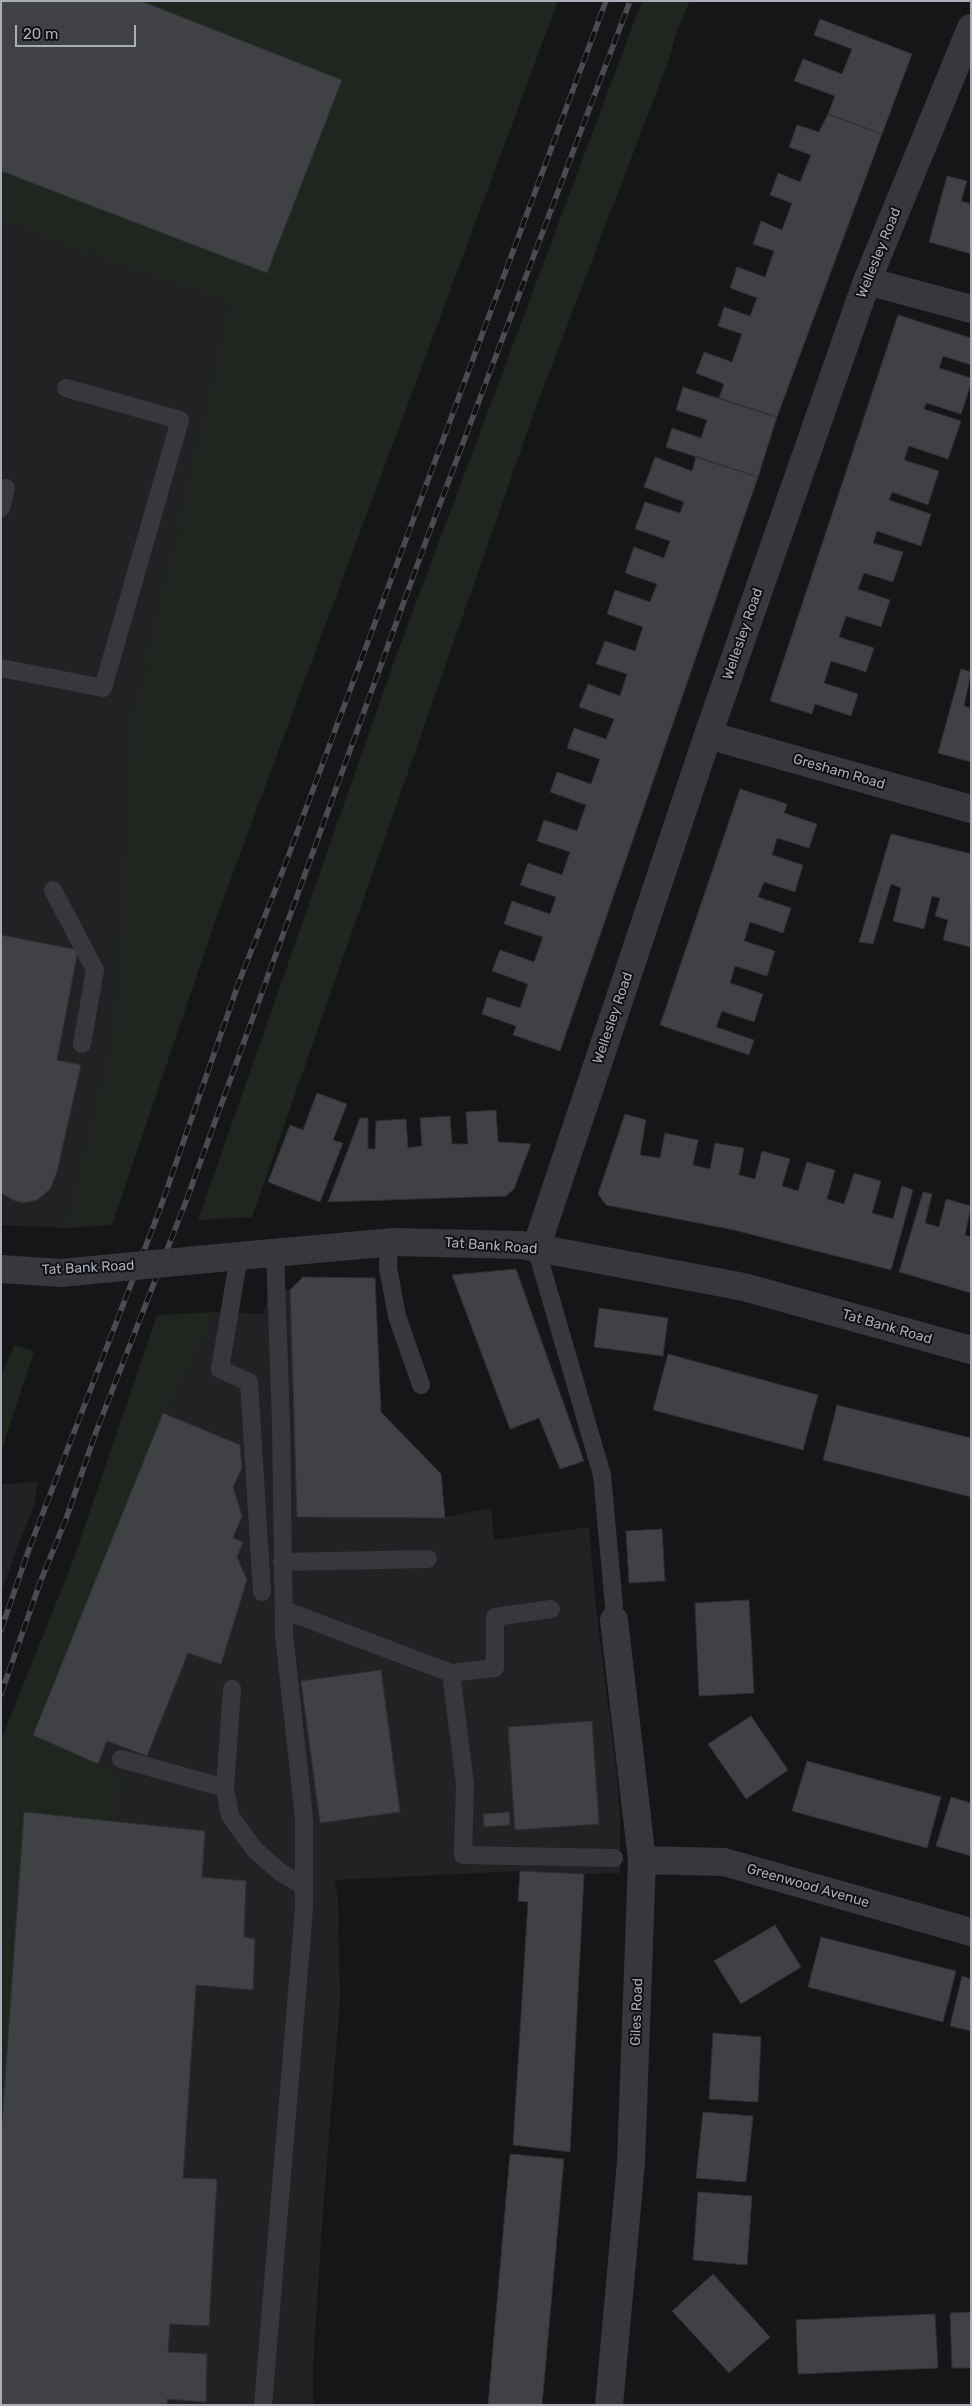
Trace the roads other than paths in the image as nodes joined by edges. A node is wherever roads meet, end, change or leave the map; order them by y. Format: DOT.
graph roads {
  1 [pos="971,28"];
  2 [pos="867,281"];
  3 [pos="971,309"];
  4 [pos="66,388"];
  5 [pos="6,488"];
  6 [pos="1,508"];
  7 [pos="1,668"];
  8 [pos="708,735"];
  9 [pos="971,809"];
  10 [pos="53,890"];
  11 [pos="82,1044"];
  12 [pos="389,1242"];
  13 [pos="536,1248"];
  14 [pos="275,1251"];
  15 [pos="239,1256"];
  16 [pos="1,1270"];
  17 [pos="971,1350"];
  18 [pos="421,1385"];
  19 [pos="428,1559"];
  20 [pos="282,1562"];
  21 [pos="262,1592"];
  22 [pos="551,1609"];
  23 [pos="284,1610"];
  24 [pos="614,1613"];
  25 [pos="451,1673"];
  26 [pos="232,1689"];
  27 [pos="121,1759"];
  28 [pos="225,1788"];
  29 [pos="614,1858"];
  30 [pos="642,1860"];
  31 [pos="304,1886"];
  32 [pos="971,1932"];
  33 [pos="262,2405"];
  34 [pos="609,2405"];
  1 -- 2 [label="street, Wellesley Road"];
  2 -- 3 [label="street"];
  2 -- 8 [label="street, Wellesley Road"];
  4 -- 7 [label="lane"];
  5 -- 6 [label="lane"];
  8 -- 9 [label="street, Gresham Road"];
  8 -- 13 [label="street, Wellesley Road"];
  10 -- 11 [label="lane"];
  12 -- 13 [label="street, Tat Bank Road"];
  12 -- 14 [label="street, Tat Bank Road"];
  12 -- 18 [label="lane"];
  13 -- 17 [label="street, Tat Bank Road"];
  13 -- 24 [label="lane"];
  14 -- 15 [label="street, Tat Bank Road"];
  14 -- 20 [label="lane"];
  15 -- 16 [label="street, Tat Bank Road, bridge"];
  15 -- 21 [label="lane"];
  19 -- 20 [label="lane"];
  20 -- 23 [label="lane"];
  22 -- 25 [label="lane"];
  23 -- 25 [label="lane"];
  23 -- 31 [label="lane"];
  24 -- 30 [label="street, Giles Road"];
  25 -- 29 [label="lane"];
  26 -- 28 [label="lane"];
  27 -- 28 [label="lane"];
  28 -- 31 [label="lane"];
  30 -- 32 [label="street, Greenwood Avenue"];
  30 -- 34 [label="street, Giles Road"];
  31 -- 33 [label="lane"];
}
